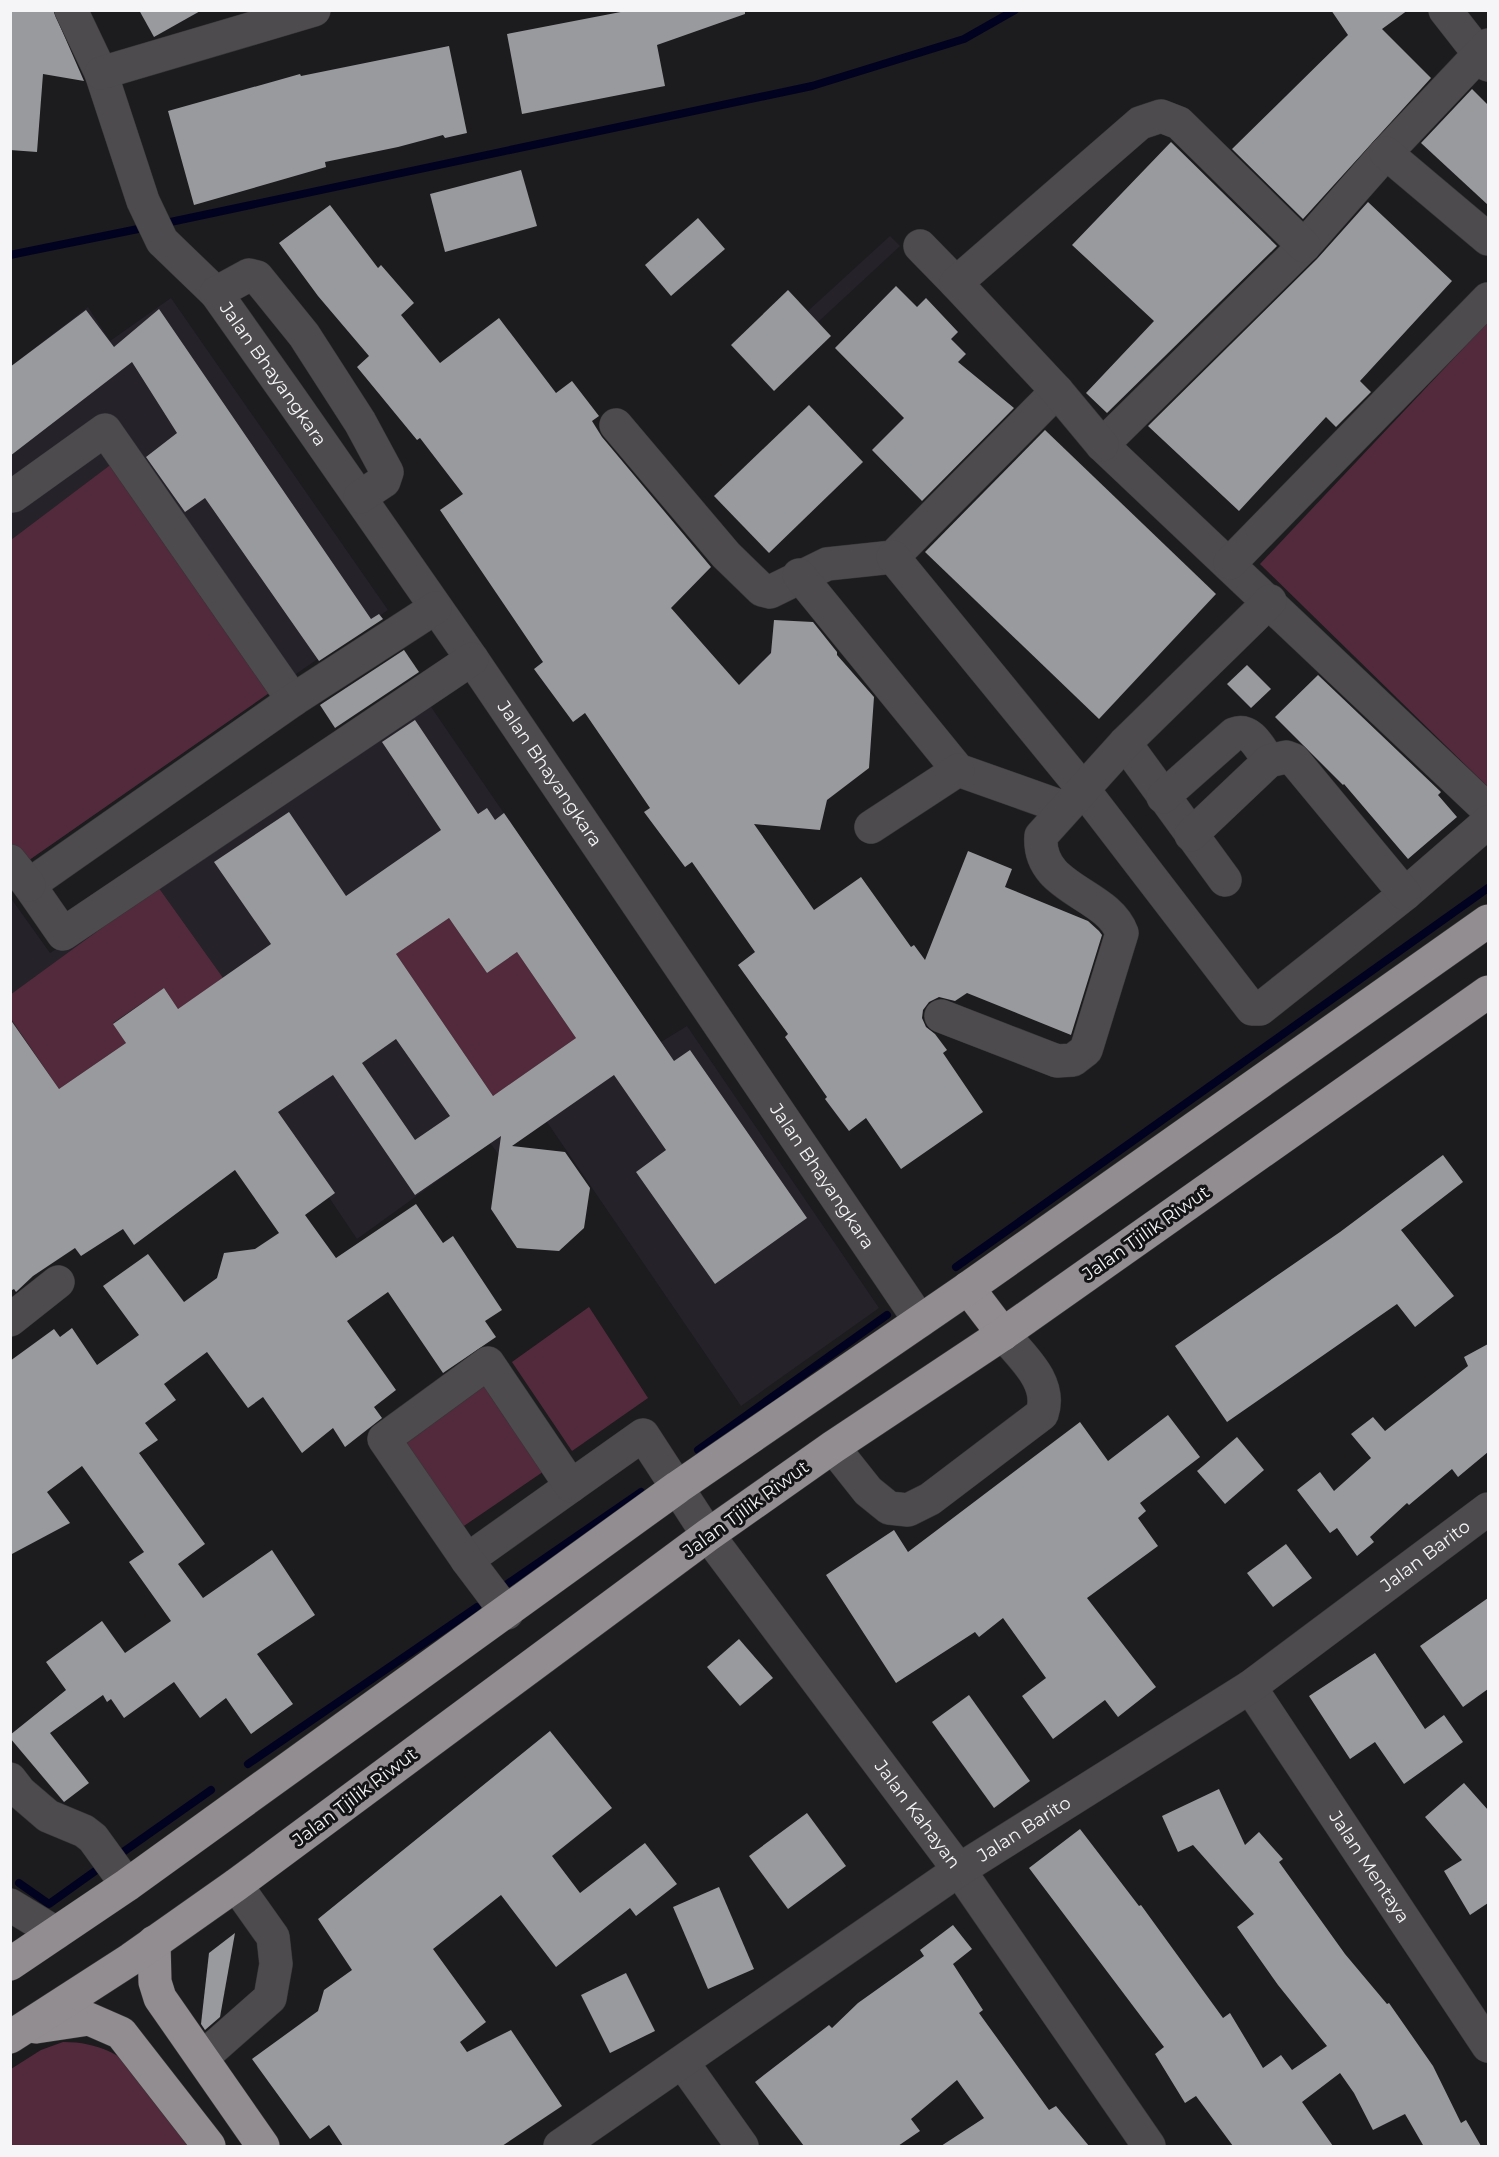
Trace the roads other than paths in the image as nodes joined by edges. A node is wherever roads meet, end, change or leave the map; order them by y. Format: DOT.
graph roads {
  1 [pos="71,10"];
  2 [pos="314,10"];
  3 [pos="1445,10"];
  4 [pos="1485,55"];
  5 [pos="101,73"];
  6 [pos="1386,153"];
  7 [pos="1488,239"];
  8 [pos="920,246"];
  9 [pos="1304,246"];
  10 [pos="957,283"];
  11 [pos="216,293"];
  12 [pos="1488,298"];
  13 [pos="1057,391"];
  14 [pos="616,425"];
  15 [pos="1102,445"];
  16 [pos="13,496"];
  17 [pos="360,497"];
  18 [pos="893,557"];
  19 [pos="1230,563"];
  20 [pos="800,575"];
  21 [pos="1270,601"];
  22 [pos="435,608"];
  23 [pos="472,659"];
  24 [pos="293,700"];
  25 [pos="1125,742"];
  26 [pos="1269,761"];
  27 [pos="958,770"];
  28 [pos="1163,797"];
  29 [pos="1074,799"];
  30 [pos="1488,810"];
  31 [pos="1488,822"];
  32 [pos="872,827"];
  33 [pos="1191,835"];
  34 [pos="20,873"];
  35 [pos="1225,880"];
  36 [pos="1405,894"];
  37 [pos="1488,921"];
  38 [pos="1488,992"];
  39 [pos="941,1016"];
  40 [pos="58,1282"];
  41 [pos="968,1288"];
  42 [pos="10,1320"];
  43 [pos="920,1321"];
  44 [pos="1003,1334"];
  45 [pos="832,1447"];
  46 [pos="571,1486"];
  47 [pos="678,1486"];
  48 [pos="1488,1509"];
  49 [pos="708,1535"];
  50 [pos="467,1560"];
  51 [pos="507,1613"];
  52 [pos="1250,1687"];
  53 [pos="10,1779"];
  54 [pos="958,1870"];
  55 [pos="128,1885"];
  56 [pos="237,1885"];
  57 [pos="10,1905"];
  58 [pos="56,1933"];
  59 [pos="154,1942"];
  60 [pos="10,1964"];
  61 [pos="13,2035"];
  62 [pos="1488,2046"];
  63 [pos="202,2058"];
  64 [pos="683,2063"];
  65 [pos="209,2146"];
  66 [pos="263,2146"];
  67 [pos="560,2146"];
  68 [pos="742,2146"];
  69 [pos="1149,2146"];
  1 -- 5 [label="street"];
  2 -- 5 [label="street"];
  3 -- 4 [label="street"];
  4 -- 6 [label="street"];
  5 -- 11 [label="street, Jalan Bhayangkara"];
  6 -- 7 [label="street"];
  6 -- 9 [label="street"];
  8 -- 10 [label="street"];
  9 -- 10 [label="street"];
  9 -- 15 [label="street"];
  10 -- 13 [label="street"];
  11 -- 17 [label="street, Jalan Bhayangkara"];
  11 -- 17 [label="street"];
  12 -- 19 [label="street"];
  13 -- 15 [label="street"];
  13 -- 18 [label="street"];
  14 -- 20 [label="street"];
  15 -- 19 [label="street"];
  16 -- 24 [label="street"];
  17 -- 22 [label="street, Jalan Bhayangkara"];
  18 -- 20 [label="street"];
  18 -- 29 [label="street"];
  19 -- 21 [label="street"];
  20 -- 27 [label="street"];
  21 -- 25 [label="street"];
  21 -- 30 [label="street"];
  22 -- 23 [label="street, Jalan Bhayangkara"];
  22 -- 24 [label="street"];
  23 -- 34 [label="street"];
  23 -- 43 [label="street, Jalan Bhayangkara"];
  24 -- 34 [label="street"];
  25 -- 28 [label="street"];
  25 -- 29 [label="street"];
  26 -- 28 [label="street"];
  26 -- 33 [label="street"];
  26 -- 36 [label="street"];
  27 -- 29 [label="street"];
  27 -- 32 [label="street"];
  28 -- 33 [label="street"];
  29 -- 36 [label="street"];
  29 -- 39 [label="street"];
  31 -- 36 [label="street"];
  33 -- 35 [label="street"];
  37 -- 41 [label="highway"];
  38 -- 44 [label="highway, Jalan Tjilik Riwut"];
  40 -- 42 [label="street"];
  41 -- 43 [label="highway"];
  41 -- 44 [label="highway"];
  43 -- 47 [label="highway"];
  44 -- 45 [label="highway, Jalan Tjilik Riwut"];
  44 -- 45 [label="street"];
  45 -- 49 [label="highway, Jalan Tjilik Riwut"];
  46 -- 47 [label="street, Jalan Kahayan"];
  46 -- 50 [label="street"];
  46 -- 50 [label="street"];
  47 -- 49 [label="street, Jalan Kahayan"];
  47 -- 51 [label="highway"];
  48 -- 52 [label="street, Jalan Barito"];
  49 -- 54 [label="street, Jalan Kahayan"];
  49 -- 56 [label="highway, Jalan Tjilik Riwut"];
  50 -- 51 [label="street"];
  51 -- 55 [label="highway"];
  52 -- 54 [label="street, Jalan Barito"];
  52 -- 62 [label="street, Jalan Mentaya"];
  53 -- 55 [label="street"];
  54 -- 64 [label="street, Jalan Barito"];
  54 -- 69 [label="street, Jalan Kahayan"];
  55 -- 58 [label="highway"];
  56 -- 59 [label="highway, Jalan Tjilik Riwut"];
  56 -- 63 [label="street"];
  57 -- 58 [label="street"];
  58 -- 60 [label="highway"];
  59 -- 61 [label="highway, Jalan Tjilik Riwut"];
  59 -- 63 [label="highway"];
  61 -- 65 [label="highway"];
  63 -- 66 [label="highway"];
  64 -- 67 [label="street, Jalan Barito"];
  64 -- 68 [label="street"];
}
